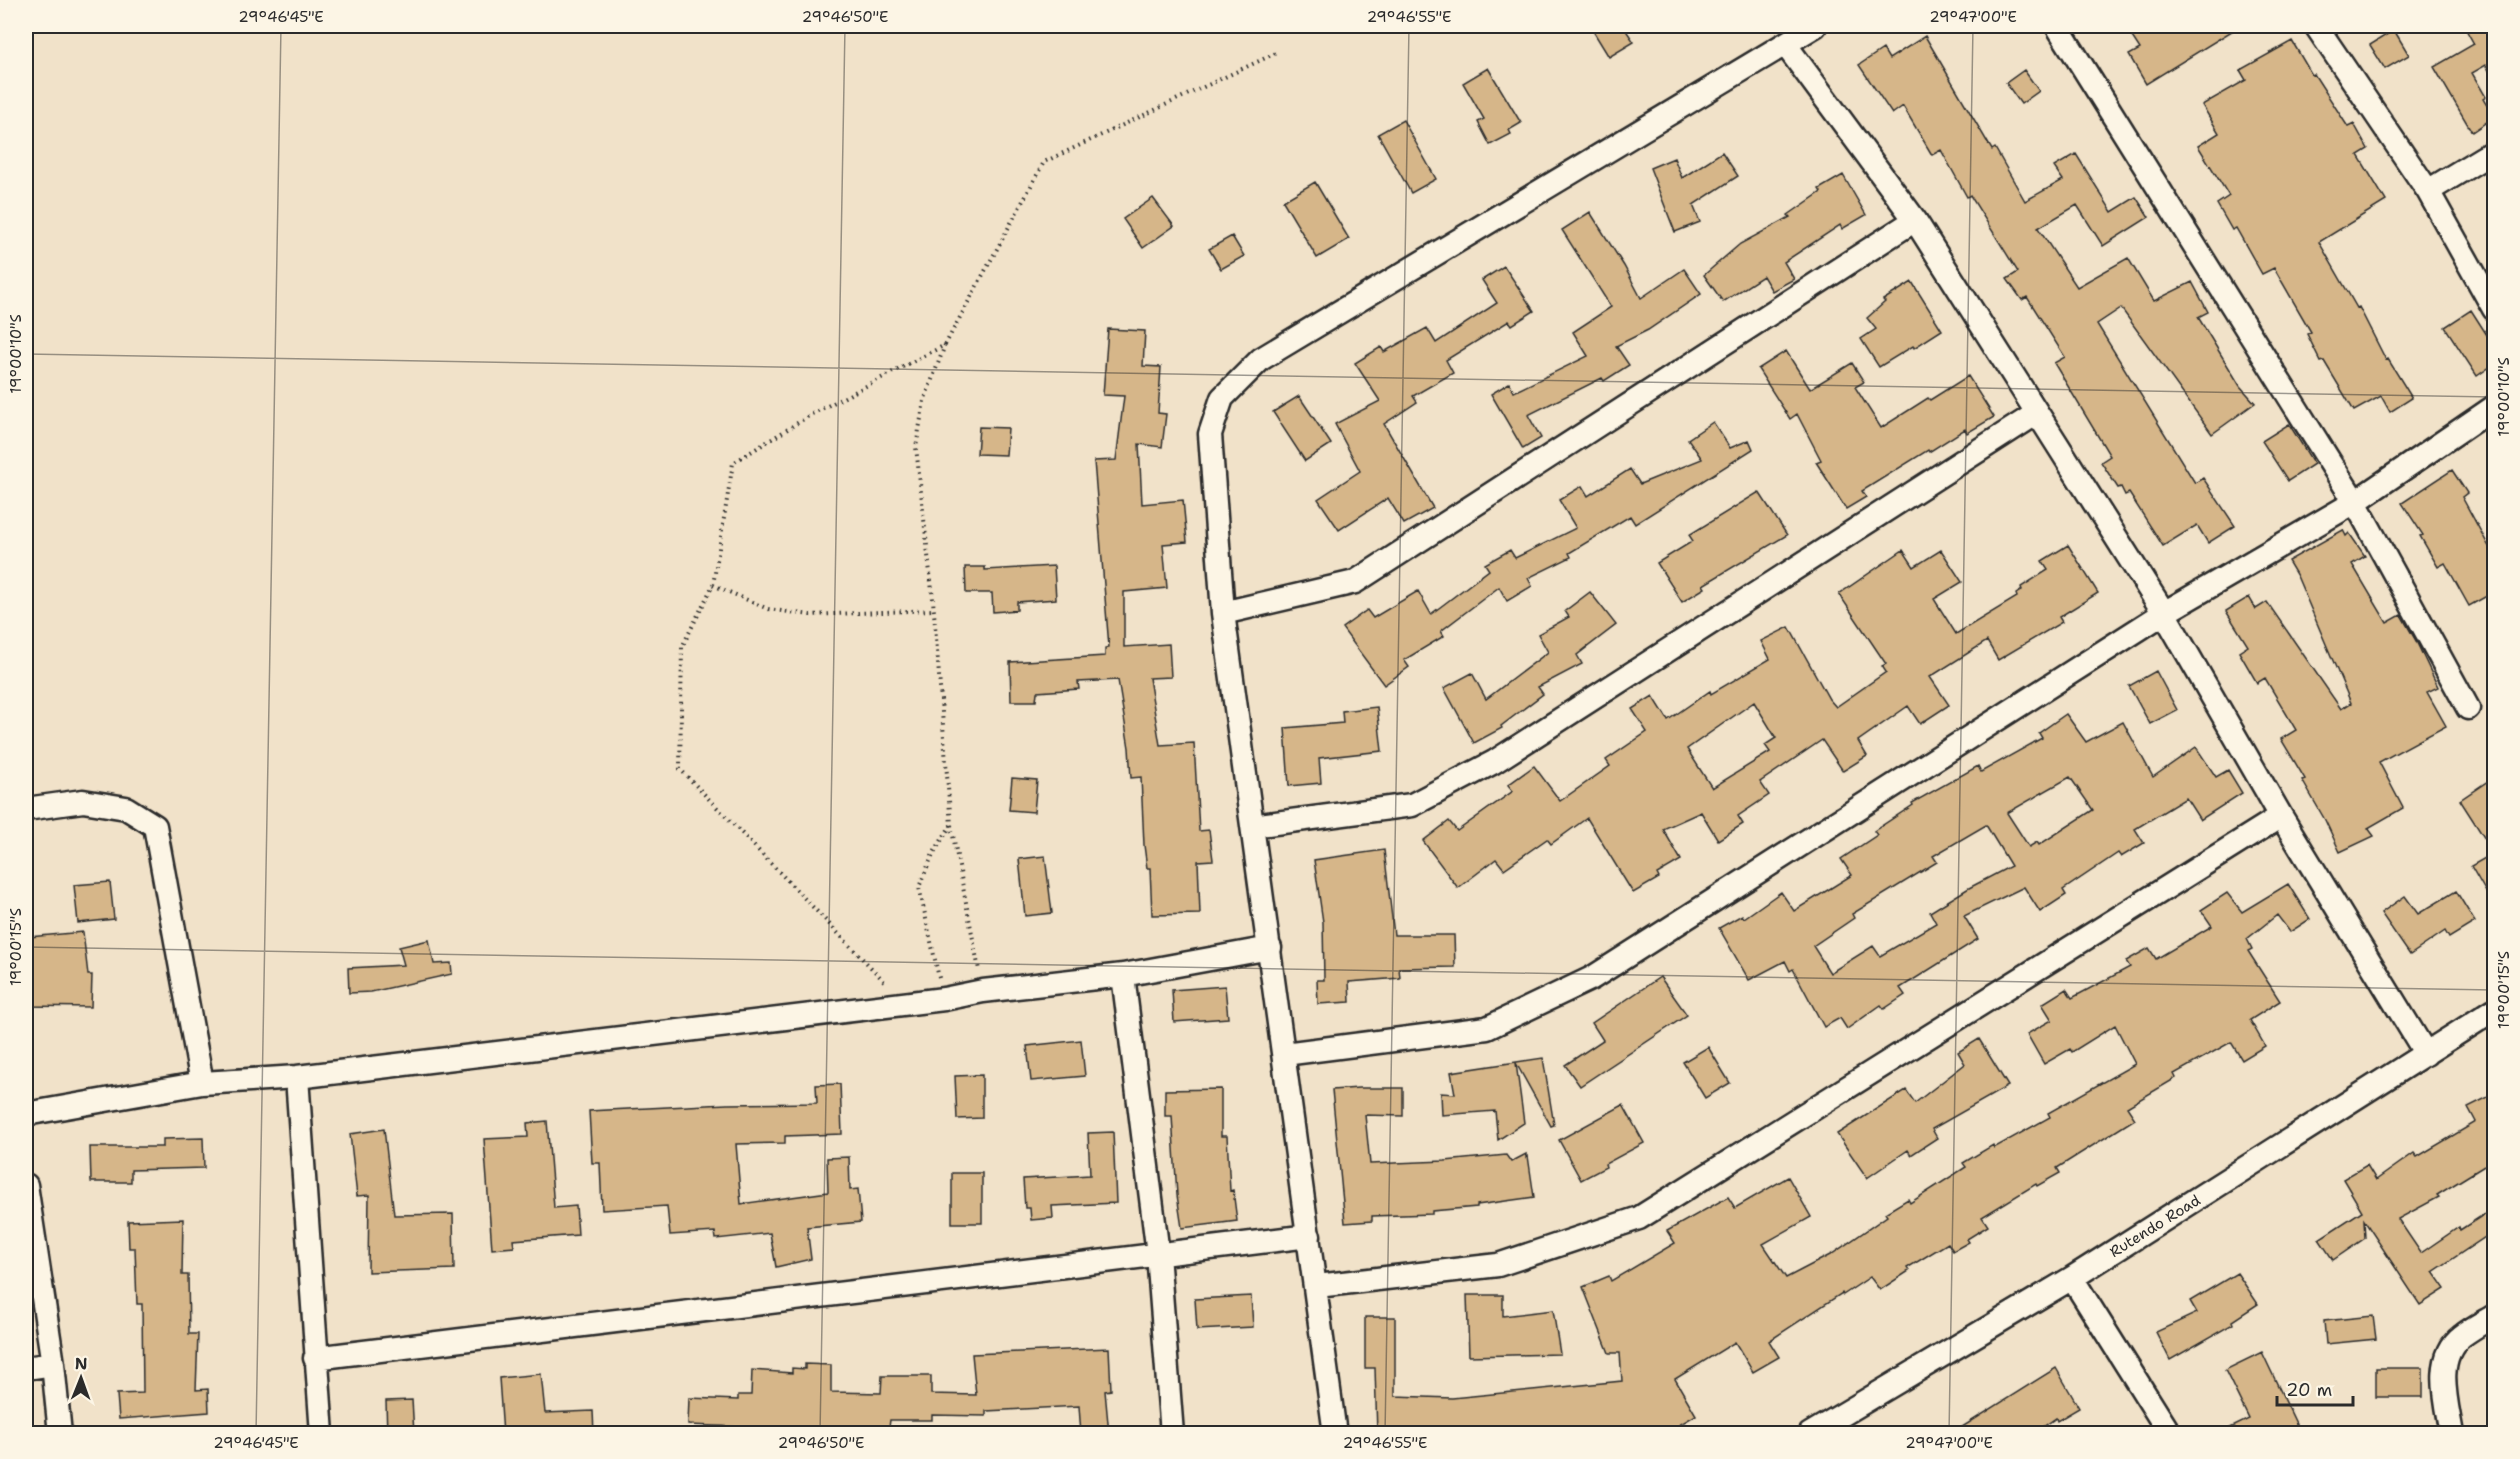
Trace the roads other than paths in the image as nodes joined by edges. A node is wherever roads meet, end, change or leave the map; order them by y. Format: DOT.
graph roads {
  1 [pos="1815,26"];
  2 [pos="2057,26"];
  3 [pos="2316,26"];
  4 [pos="1785,44"];
  5 [pos="2494,151"];
  6 [pos="2428,191"];
  7 [pos="1915,220"];
  8 [pos="2494,309"];
  9 [pos="2494,407"];
  10 [pos="2037,413"];
  11 [pos="2355,502"];
  12 [pos="1223,613"];
  13 [pos="2164,613"];
  14 [pos="2468,708"];
  15 [pos="26,809"];
  16 [pos="2282,816"];
  17 [pos="1252,826"];
  18 [pos="1270,948"];
  19 [pos="1123,975"];
  20 [pos="2494,1010"];
  21 [pos="1284,1054"];
  22 [pos="2426,1054"];
  23 [pos="297,1077"];
  24 [pos="202,1083"];
  25 [pos="26,1114"];
  26 [pos="26,1185"];
  27 [pos="1309,1236"];
  28 [pos="1158,1254"];
  29 [pos="2072,1278"];
  30 [pos="1317,1286"];
  31 [pos="2494,1316"];
  32 [pos="315,1358"];
  33 [pos="53,1364"];
  34 [pos="26,1368"];
  35 [pos="60,1434"];
  36 [pos="322,1434"];
  37 [pos="1172,1434"];
  38 [pos="1335,1434"];
  39 [pos="1810,1434"];
  40 [pos="2170,1434"];
  41 [pos="2452,1434"];
  1 -- 4 [label="street"];
  2 -- 11 [label="street"];
  3 -- 6 [label="street"];
  4 -- 7 [label="street"];
  4 -- 12 [label="street"];
  5 -- 6 [label="street"];
  6 -- 8 [label="street"];
  7 -- 10 [label="street"];
  7 -- 12 [label="street"];
  9 -- 11 [label="street"];
  10 -- 13 [label="street"];
  10 -- 17 [label="street"];
  11 -- 13 [label="street"];
  11 -- 14 [label="street"];
  12 -- 17 [label="street"];
  13 -- 16 [label="street"];
  13 -- 21 [label="street"];
  15 -- 24 [label="street"];
  16 -- 22 [label="street"];
  16 -- 30 [label="street"];
  17 -- 18 [label="street"];
  18 -- 19 [label="street"];
  18 -- 21 [label="street"];
  19 -- 23 [label="street"];
  19 -- 28 [label="street"];
  20 -- 22 [label="street, Rutendo Road"];
  21 -- 27 [label="street"];
  22 -- 29 [label="street, Rutendo Road"];
  23 -- 24 [label="street"];
  23 -- 32 [label="street"];
  24 -- 25 [label="street"];
  26 -- 33 [label="street"];
  27 -- 28 [label="street"];
  27 -- 30 [label="street"];
  28 -- 32 [label="street"];
  28 -- 37 [label="street"];
  29 -- 39 [label="street, Rutendo Road"];
  29 -- 40 [label="street"];
  30 -- 38 [label="street"];
  31 -- 41 [label="street"];
  32 -- 36 [label="street"];
  33 -- 34 [label="street"];
  33 -- 35 [label="street"];
}
